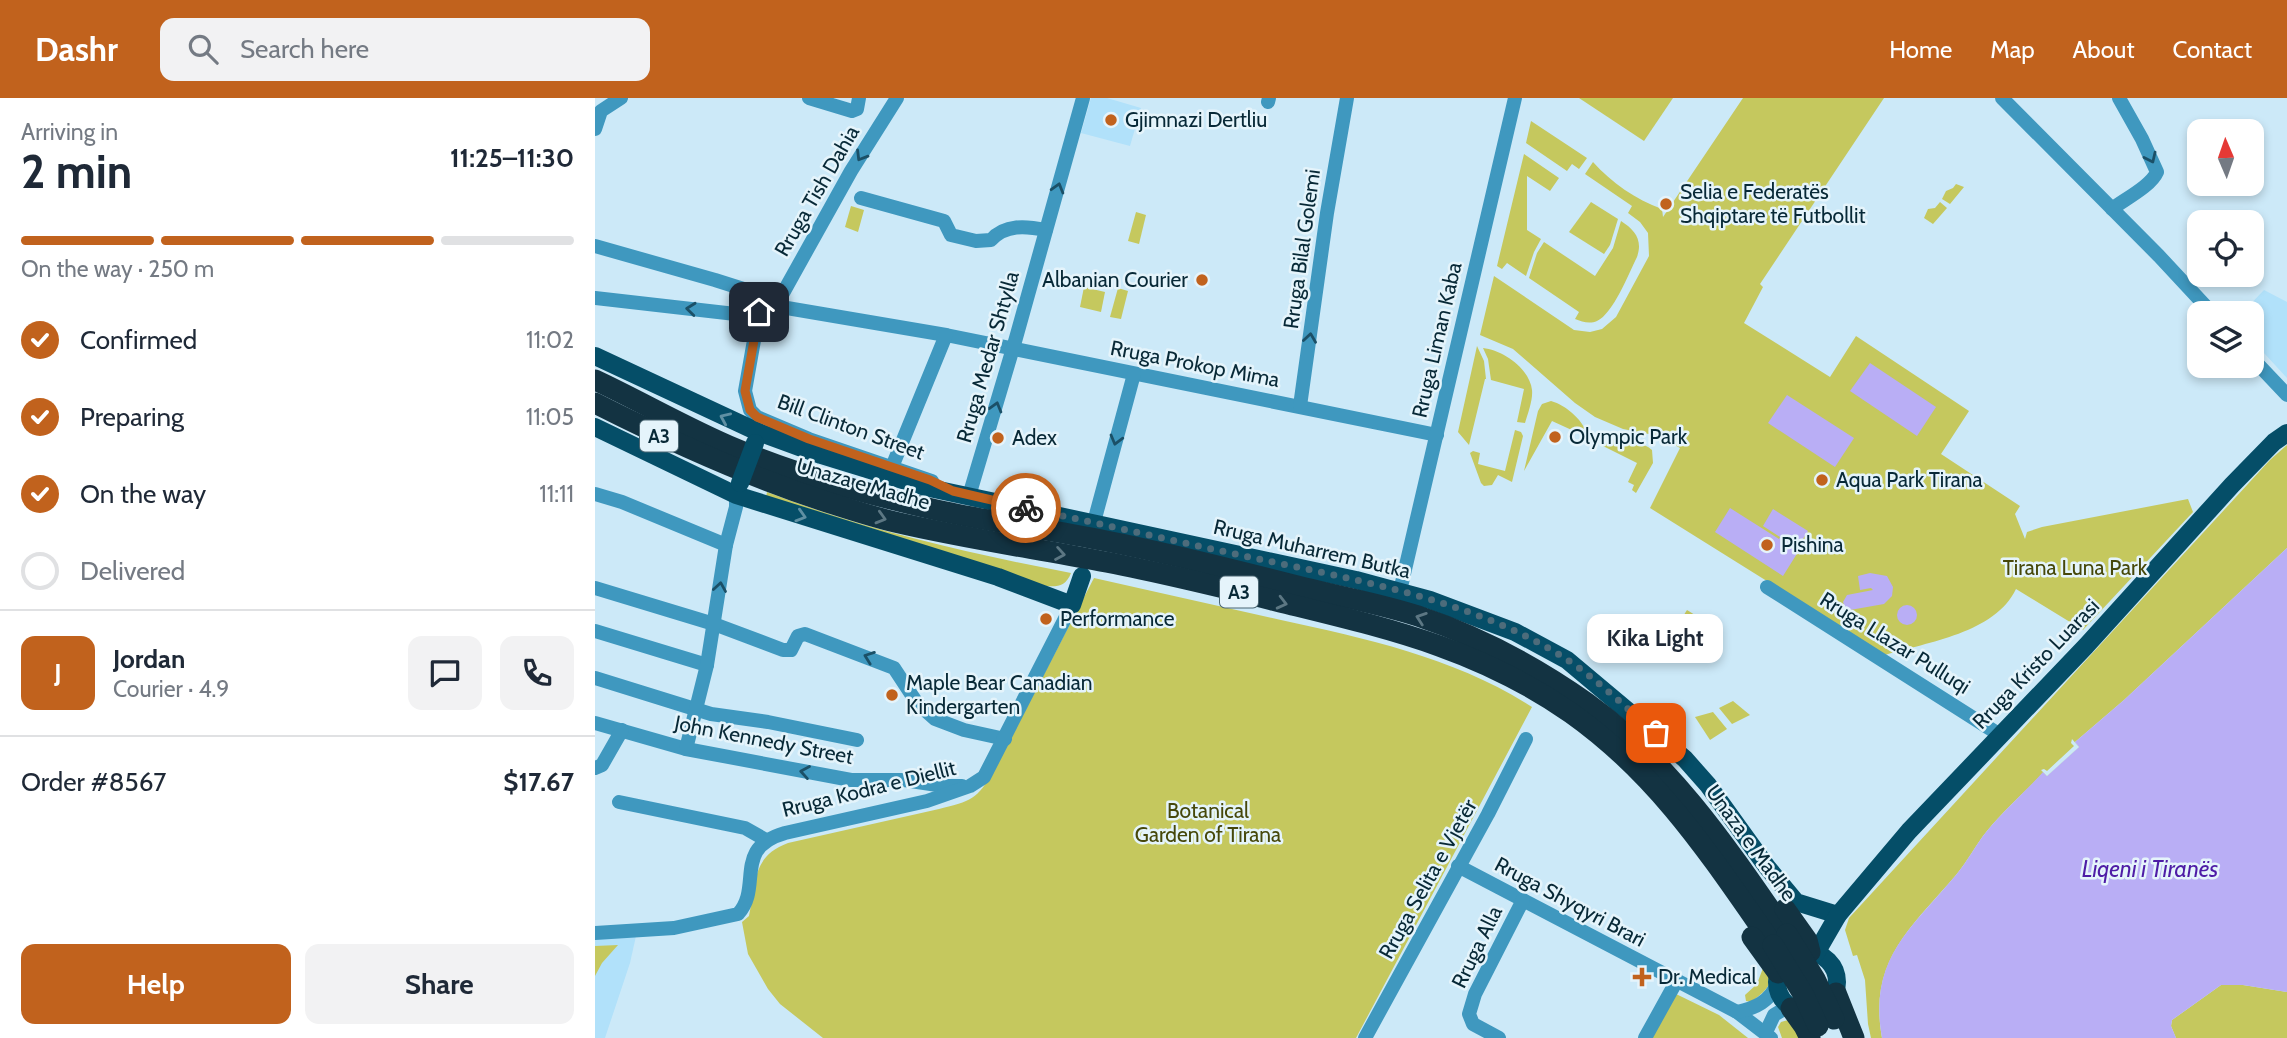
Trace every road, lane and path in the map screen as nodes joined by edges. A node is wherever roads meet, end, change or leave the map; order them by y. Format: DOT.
graph roads {
  1 [pos="621,98"];
  2 [pos="809,98"];
  3 [pos="859,98"];
  4 [pos="897,98"];
  5 [pos="1083,98"];
  6 [pos="1347,98"];
  7 [pos="1515,98"];
  8 [pos="2002,98"];
  9 [pos="2119,98"];
  10 [pos="595,129"];
  11 [pos="861,198"];
  12 [pos="2112,209"];
  13 [pos="1046,230"];
  14 [pos="595,246"];
  15 [pos="595,298"];
  16 [pos="2200,301"];
  17 [pos="765,308"];
  18 [pos="946,335"];
  19 [pos="1013,348"];
  20 [pos="595,356"];
  21 [pos="595,371"];
  22 [pos="2264,371"];
  23 [pos="1134,374"];
  24 [pos="595,380"];
  25 [pos="2287,395"];
  26 [pos="629,396"];
  27 [pos="595,403"];
  28 [pos="1300,406"];
  29 [pos="595,427"];
  30 [pos="2287,433"];
  31 [pos="1437,435"];
  32 [pos="757,437"];
  33 [pos="892,467"];
  34 [pos="738,489"];
  35 [pos="961,493"];
  36 [pos="595,494"];
  37 [pos="1093,526"];
  38 [pos="726,545"];
  39 [pos="1082,576"];
  40 [pos="1767,587"];
  41 [pos="595,588"];
  42 [pos="1400,592"];
  43 [pos="1072,605"];
  44 [pos="714,624"];
  45 [pos="595,631"];
  46 [pos="1500,661"];
  47 [pos="707,665"];
  48 [pos="595,678"];
  49 [pos="697,709"];
  50 [pos="595,723"];
  51 [pos="622,730"];
  52 [pos="2000,735"];
  53 [pos="1005,739"];
  54 [pos="1526,739"];
  55 [pos="856,740"];
  56 [pos="686,749"];
  57 [pos="595,768"];
  58 [pos="970,786"];
  59 [pos="619,802"];
  60 [pos="766,839"];
  61 [pos="1458,866"];
  62 [pos="1523,900"];
  63 [pos="1838,915"];
  64 [pos="595,933"];
  65 [pos="1817,954"];
  66 [pos="1778,978"];
  67 [pos="1677,982"];
  68 [pos="1836,993"];
  69 [pos="1762,1003"];
  70 [pos="1785,1010"];
  71 [pos="1737,1012"];
  72 [pos="1762,1029"];
  73 [pos="1825,1032"];
  74 [pos="1365,1038"];
  75 [pos="1499,1038"];
  76 [pos="1646,1038"];
  77 [pos="1854,1038"];
  1 -- 10 [label="street"];
  2 -- 3 [label="street"];
  4 -- 17 [label="street, Rruga Tish Dahia, one-way"];
  13 -- 5 [label="street, Rruga Medar Shtylla, one-way"];
  28 -- 6 [label="street, Rruga Bilal Golemi, one-way"];
  7 -- 31 [label="street, Rruga Liman Kaba"];
  8 -- 12 [label="street"];
  9 -- 12 [label="street, one-way"];
  11 -- 13 [label="street, Rruga Medar Shtylla"];
  12 -- 16 [label="street"];
  13 -- 19 [label="street, Rruga Medar Shtylla"];
  14 -- 17 [label="street"];
  17 -- 15 [label="street, Rruga Prokop Mima, one-way"];
  17 -- 18 [label="street, Rruga Prokop Mima"];
  17 -- 33 [label="street, Bill Clinton Street"];
  18 -- 19 [label="street, Rruga Prokop Mima"];
  18 -- 33 [label="street"];
  19 -- 23 [label="street, Rruga Prokop Mima"];
  35 -- 19 [label="street, Rruga Medar Shtylla, one-way"];
  32 -- 20 [label="main road, Rruga Muharrem Butka, one-way"];
  21 -- 26 [label="highway"];
  22 -- 25 [label="street"];
  23 -- 28 [label="street, Rruga Prokop Mima"];
  23 -- 37 [label="street, one-way"];
  24 -- 26 [label="highway, Unaza e Madhe / A3"];
  46 -- 26 [label="highway, Unaza e Madhe / A3, one-way"];
  27 -- 46 [label="highway, Unaza e Madhe / A3, one-way"];
  28 -- 31 [label="street, Rruga Prokop Mima"];
  29 -- 34 [label="main road"];
  30 -- 52 [label="main road, Rruga Kristo Luarasi"];
  31 -- 42 [label="street, Rruga Liman Kaba"];
  32 -- 34 [label="main road, bridge"];
  32 -- 35 [label="main road, Rruga Muharrem Butka"];
  33 -- 35 [label="street, Bill Clinton Street"];
  34 -- 38 [label="street"];
  34 -- 43 [label="main road, one-way"];
  35 -- 37 [label="main road, Rruga Muharrem Butka"];
  36 -- 38 [label="street"];
  37 -- 42 [label="main road, Rruga Muharrem Butka"];
  44 -- 38 [label="street, one-way"];
  39 -- 43 [label="main road, Rruga Kodra e Diellit"];
  40 -- 52 [label="street, Rruga Llazar Pulluqi"];
  41 -- 44 [label="street"];
  42 -- 63 [label="main road, Rruga Muharrem Butka"];
  43 -- 53 [label="street, Rruga Kodra e Diellit"];
  44 -- 47 [label="street"];
  53 -- 44 [label="street, one-way"];
  45 -- 47 [label="street"];
  46 -- 65 [label="highway"];
  46 -- 66 [label="highway"];
  46 -- 73 [label="highway, Unaza e Madhe / A3, bridge"];
  47 -- 49 [label="street"];
  48 -- 49 [label="street"];
  49 -- 55 [label="street"];
  49 -- 56 [label="street"];
  50 -- 51 [label="street, John Kennedy Street"];
  51 -- 56 [label="street, John Kennedy Street"];
  51 -- 57 [label="street"];
  52 -- 63 [label="main road, Rruga Kristo Luarasi"];
  53 -- 58 [label="street, Rruga Kodra e Diellit"];
  54 -- 61 [label="street, Rruga Selita e Vjetër"];
  58 -- 56 [label="street, John Kennedy Street, one-way"];
  58 -- 60 [label="street, Rruga Kodra e Diellit"];
  59 -- 60 [label="street"];
  60 -- 64 [label="street, Rruga Kodra e Diellit"];
  61 -- 62 [label="street, Rruga Shyqyri Brari"];
  61 -- 74 [label="street, Rruga Selita e Vjetër"];
  62 -- 67 [label="street, Rruga Shyqyri Brari"];
  62 -- 75 [label="street, Rruga Alla"];
  63 -- 65 [label="main road, Rruga Kristo Luarasi"];
  65 -- 66 [label="main road"];
  65 -- 68 [label="main road"];
  66 -- 69 [label="street"];
  66 -- 70 [label="main road"];
  67 -- 71 [label="street, Rruga Shyqyri Brari"];
  67 -- 76 [label="street"];
  68 -- 70 [label="main road"];
  68 -- 77 [label="highway"];
  69 -- 71 [label="street"];
  69 -- 72 [label="street"];
  70 -- 72 [label="street"];
  70 -- 73 [label="highway"];
  71 -- 72 [label="street, Rruga Shyqyri Brari"];
}
